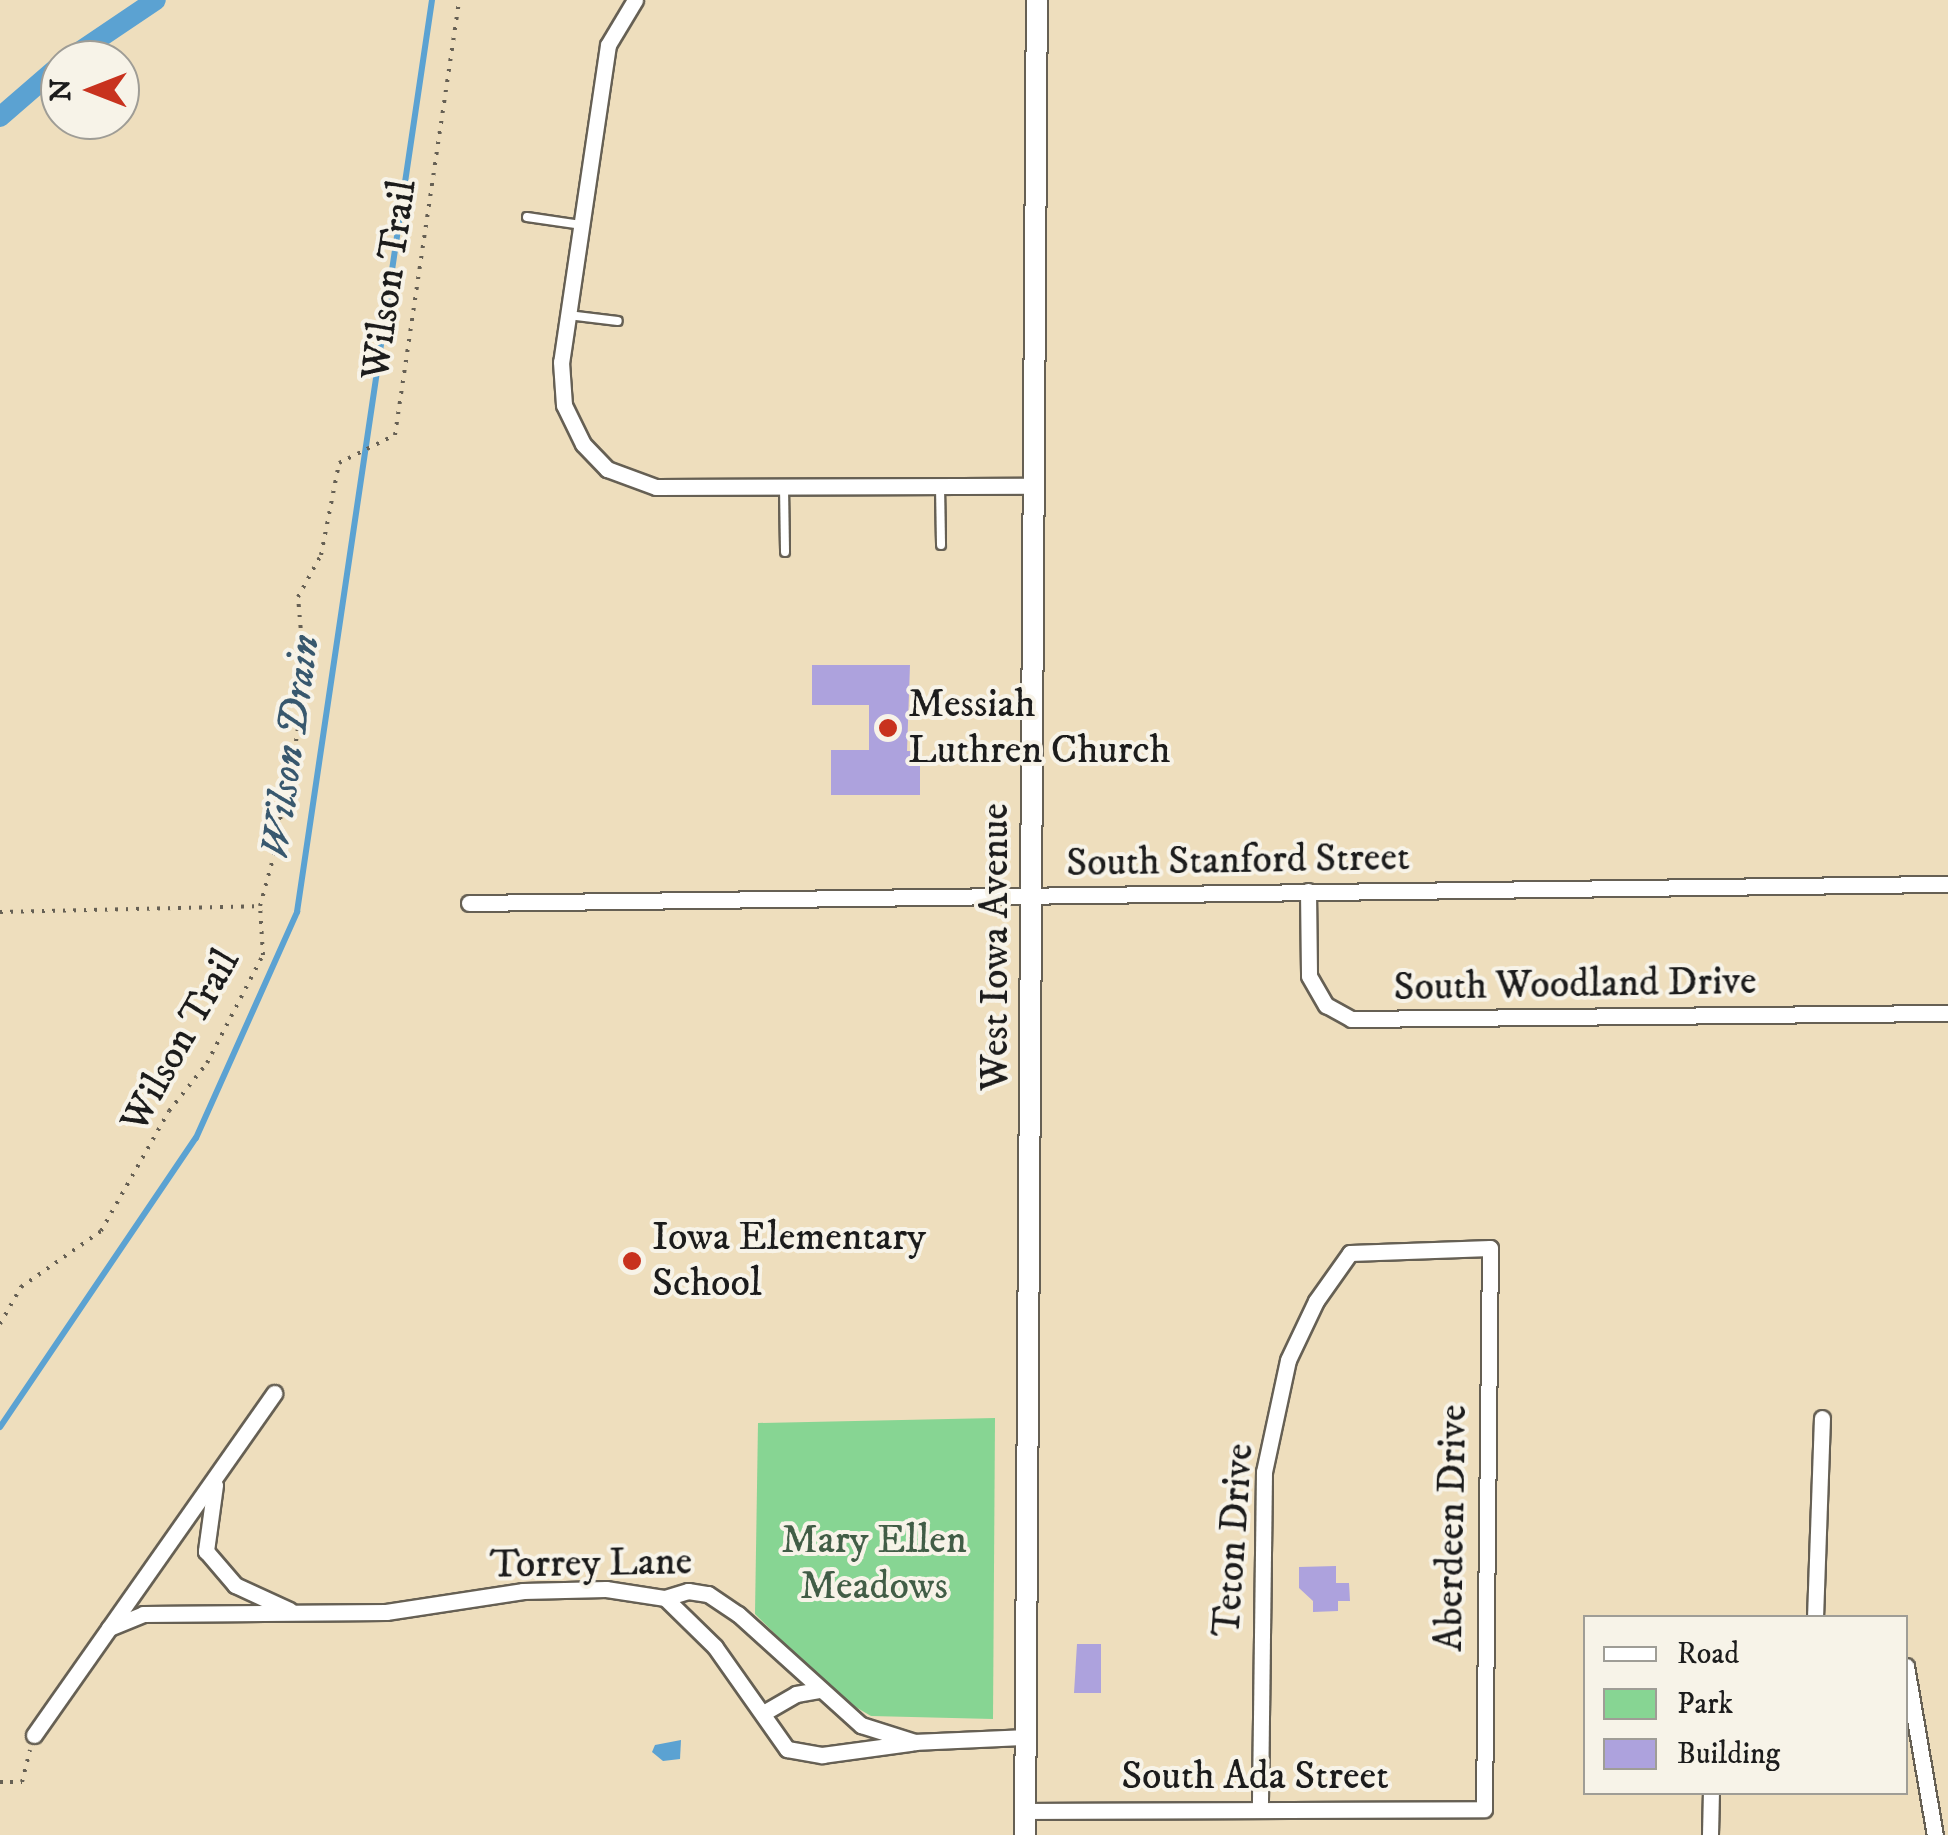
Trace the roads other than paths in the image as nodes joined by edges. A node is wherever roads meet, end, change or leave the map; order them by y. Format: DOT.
graph roads {
  1 [pos="635,0"];
  2 [pos="1036,0"];
  3 [pos="527,217"];
  4 [pos="582,224"];
  5 [pos="568,315"];
  6 [pos="618,322"];
  7 [pos="784,486"];
  8 [pos="940,486"];
  9 [pos="1034,486"];
  10 [pos="941,545"];
  11 [pos="785,552"];
  12 [pos="1948,884"];
  13 [pos="1308,891"];
  14 [pos="1031,897"];
  15 [pos="469,902"];
  16 [pos="1948,1013"];
  17 [pos="1490,1248"];
  18 [pos="274,1393"];
  19 [pos="1822,1418"];
  20 [pos="218,1471"];
  21 [pos="665,1598"];
  22 [pos="298,1614"];
  23 [pos="1815,1615"];
  24 [pos="108,1628"];
  25 [pos="1908,1678"];
  26 [pos="819,1690"];
  27 [pos="766,1712"];
  28 [pos="34,1735"];
  29 [pos="1026,1738"];
  30 [pos="915,1742"];
  31 [pos="1711,1795"];
  32 [pos="1484,1809"];
  33 [pos="1260,1810"];
  34 [pos="1025,1811"];
  35 [pos="1025,1835"];
  36 [pos="1710,1835"];
  37 [pos="1935,1835"];
  1 -- 4 [label="street"];
  2 -- 9 [label="street, West Iowa Avenue"];
  3 -- 4 [label="lane"];
  4 -- 5 [label="street"];
  5 -- 6 [label="lane"];
  5 -- 7 [label="street"];
  7 -- 8 [label="street"];
  7 -- 11 [label="lane"];
  8 -- 9 [label="street"];
  8 -- 10 [label="lane"];
  9 -- 14 [label="street, West Iowa Avenue"];
  12 -- 13 [label="street, South Stanford Street"];
  13 -- 14 [label="street, South Stanford Street"];
  13 -- 16 [label="street, South Woodland Drive"];
  14 -- 15 [label="street, South Stanford Street"];
  14 -- 29 [label="street, West Iowa Avenue"];
  17 -- 32 [label="street, Aberdeen Drive"];
  17 -- 33 [label="street, Teton Drive"];
  18 -- 20 [label="street"];
  19 -- 23 [label="street"];
  20 -- 22 [label="street"];
  20 -- 24 [label="street"];
  21 -- 22 [label="street, Torrey Lane"];
  21 -- 26 [label="street, Torrey Lane"];
  21 -- 27 [label="street"];
  22 -- 24 [label="street, Torrey Lane"];
  24 -- 28 [label="street"];
  25 -- 37 [label="street"];
  26 -- 27 [label="street"];
  26 -- 30 [label="street, Torrey Lane"];
  27 -- 30 [label="street"];
  29 -- 30 [label="street, Torrey Lane"];
  29 -- 34 [label="street, West Iowa Avenue"];
  31 -- 36 [label="street"];
  32 -- 33 [label="street, South Ada Street"];
  33 -- 34 [label="street, South Ada Street"];
  34 -- 35 [label="street, West Iowa Avenue"];
}
